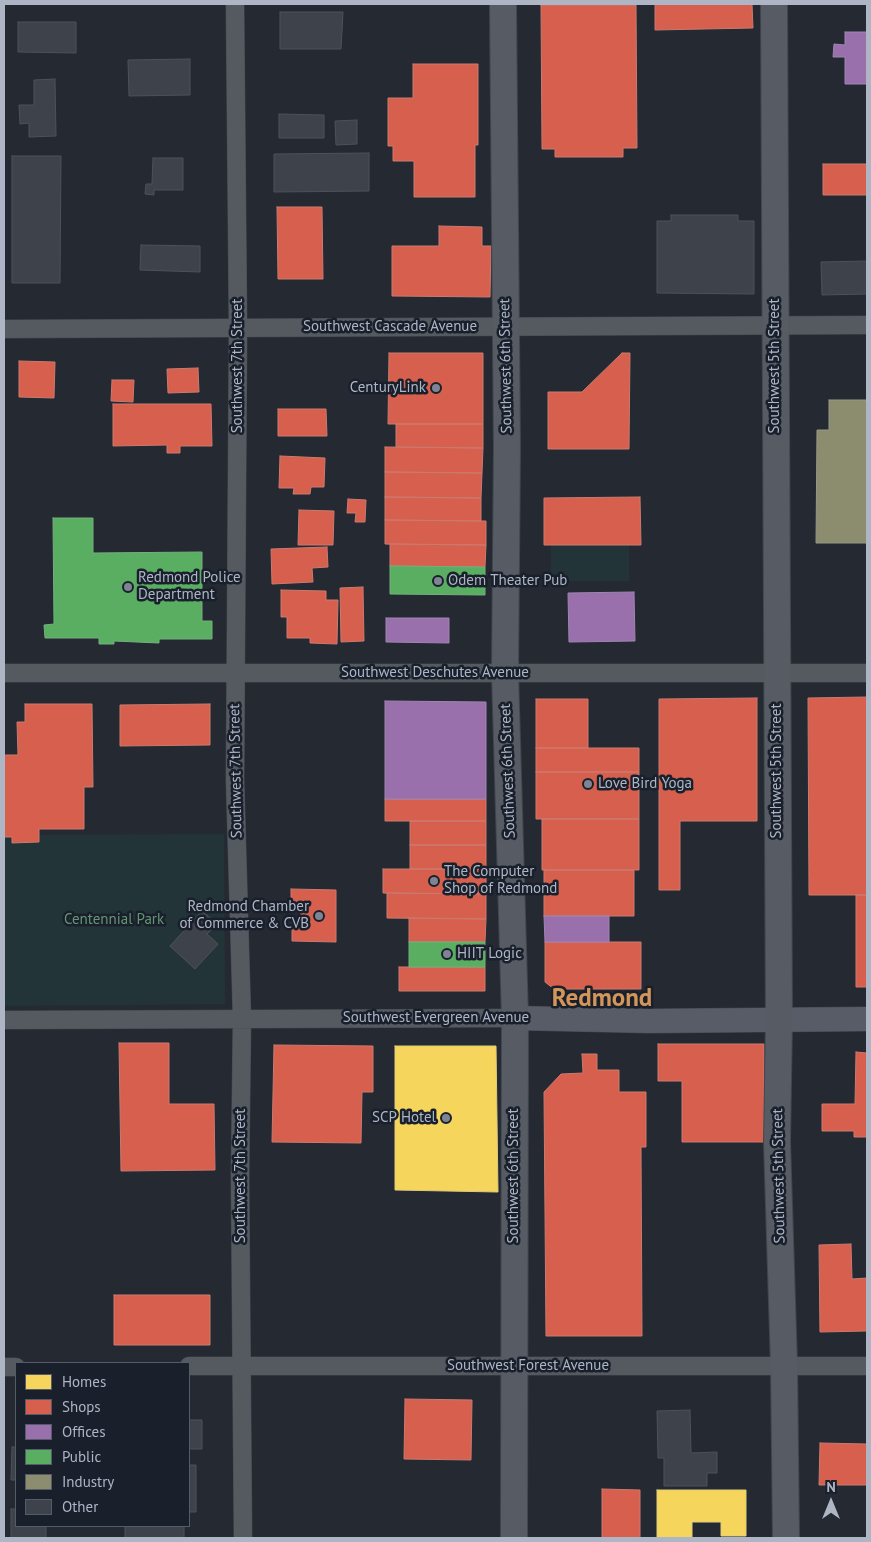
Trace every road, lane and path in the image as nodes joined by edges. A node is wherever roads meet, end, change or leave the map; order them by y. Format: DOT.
graph roads {
  1 [pos="235,4"];
  2 [pos="503,4"];
  3 [pos="774,4"];
  4 [pos="867,324"];
  5 [pos="775,325"];
  6 [pos="506,326"];
  7 [pos="238,328"];
  8 [pos="4,329"];
  9 [pos="4,673"];
  10 [pos="235,673"];
  11 [pos="505,673"];
  12 [pos="776,673"];
  13 [pos="867,673"];
  14 [pos="515,1018"];
  15 [pos="242,1019"];
  16 [pos="779,1019"];
  17 [pos="867,1019"];
  18 [pos="4,1020"];
  19 [pos="190,1366"];
  20 [pos="242,1366"];
  21 [pos="514,1366"];
  22 [pos="784,1366"];
  23 [pos="867,1366"];
  24 [pos="244,1538"];
  25 [pos="514,1538"];
  26 [pos="786,1538"];
  1 -- 7 [label="street, Southwest 7th Street"];
  2 -- 6 [label="main road, Southwest 6th Street"];
  3 -- 5 [label="main road, Southwest 5th Street"];
  4 -- 5 [label="street, Southwest Cascade Avenue"];
  5 -- 6 [label="street, Southwest Cascade Avenue"];
  5 -- 12 [label="main road, Southwest 5th Street"];
  6 -- 7 [label="street, Southwest Cascade Avenue"];
  6 -- 11 [label="main road, Southwest 6th Street"];
  7 -- 8 [label="street, Southwest Cascade Avenue"];
  7 -- 10 [label="street, Southwest 7th Street"];
  9 -- 10 [label="street, Southwest Deschutes Avenue"];
  10 -- 11 [label="street, Southwest Deschutes Avenue"];
  10 -- 15 [label="street, Southwest 7th Street"];
  11 -- 12 [label="street, Southwest Deschutes Avenue"];
  11 -- 14 [label="main road, Southwest 6th Street"];
  12 -- 13 [label="street, Southwest Deschutes Avenue"];
  12 -- 16 [label="main road, Southwest 5th Street"];
  14 -- 15 [label="street, Southwest Evergreen Avenue"];
  14 -- 16 [label="main road, Southwest Evergreen Avenue"];
  14 -- 21 [label="main road, Southwest 6th Street"];
  15 -- 18 [label="street, Southwest Evergreen Avenue"];
  15 -- 20 [label="street, Southwest 7th Street"];
  16 -- 17 [label="main road, Southwest Evergreen Avenue"];
  16 -- 22 [label="main road, Southwest 5th Street"];
  19 -- 20 [label="street, Southwest Forest Avenue"];
  20 -- 21 [label="street, Southwest Forest Avenue"];
  20 -- 24 [label="street, Southwest 7th Street"];
  21 -- 22 [label="street, Southwest Forest Avenue"];
  21 -- 25 [label="main road, Southwest 6th Street"];
  22 -- 23 [label="street, Southwest Forest Avenue"];
  22 -- 26 [label="main road, Southwest 5th Street"];
}
